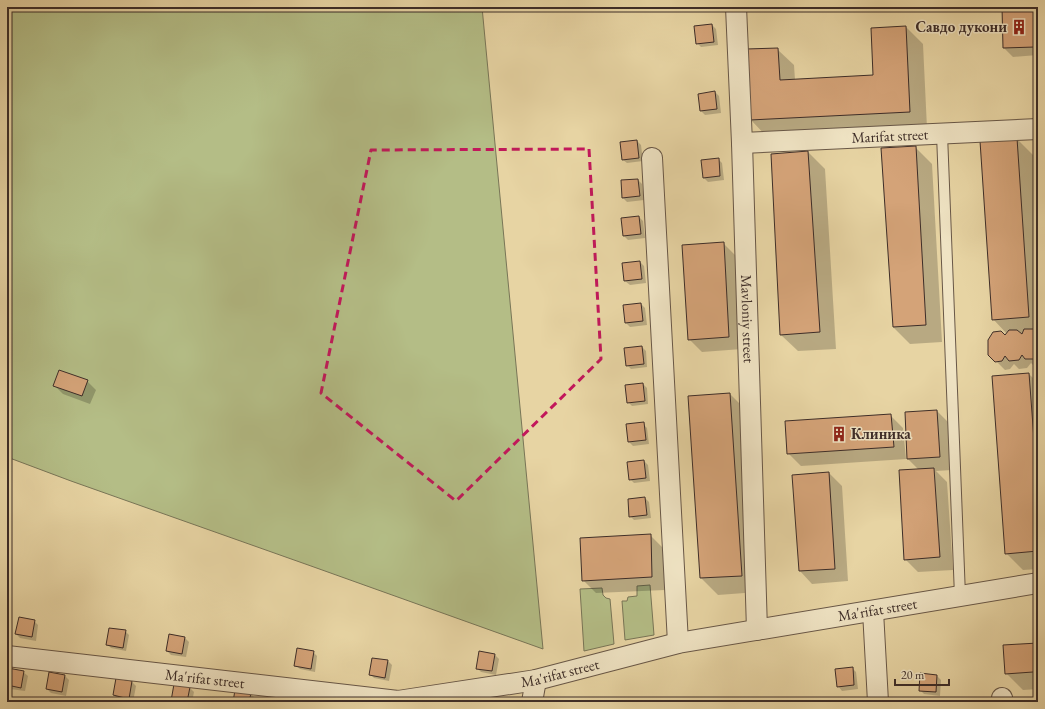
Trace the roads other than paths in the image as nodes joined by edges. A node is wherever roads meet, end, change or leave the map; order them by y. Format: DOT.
graph roads {
  1 [pos="736,7"];
  2 [pos="1038,129"];
  3 [pos="942,134"];
  4 [pos="742,143"];
  5 [pos="652,158"];
  6 [pos="1038,583"];
  7 [pos="960,596"];
  8 [pos="873,611"];
  9 [pos="757,630"];
  10 [pos="678,643"];
  11 [pos="7,656"];
  12 [pos="536,680"];
  13 [pos="532,702"];
  14 [pos="878,702"];
  1 -- 4 [label="street, Mavloniy street"];
  2 -- 3 [label="street, Marifat street"];
  3 -- 4 [label="street, Marifat street"];
  3 -- 7 [label="lane"];
  4 -- 9 [label="street, Mavloniy street"];
  5 -- 10 [label="street"];
  6 -- 7 [label="street, Ma'rifat street"];
  7 -- 8 [label="street, Ma'rifat street"];
  8 -- 9 [label="street, Ma'rifat street"];
  8 -- 14 [label="street"];
  9 -- 10 [label="street, Ma'rifat street"];
  10 -- 12 [label="street, Ma'rifat street"];
  11 -- 12 [label="street, Ma'rifat street"];
  12 -- 13 [label="street"];
}
